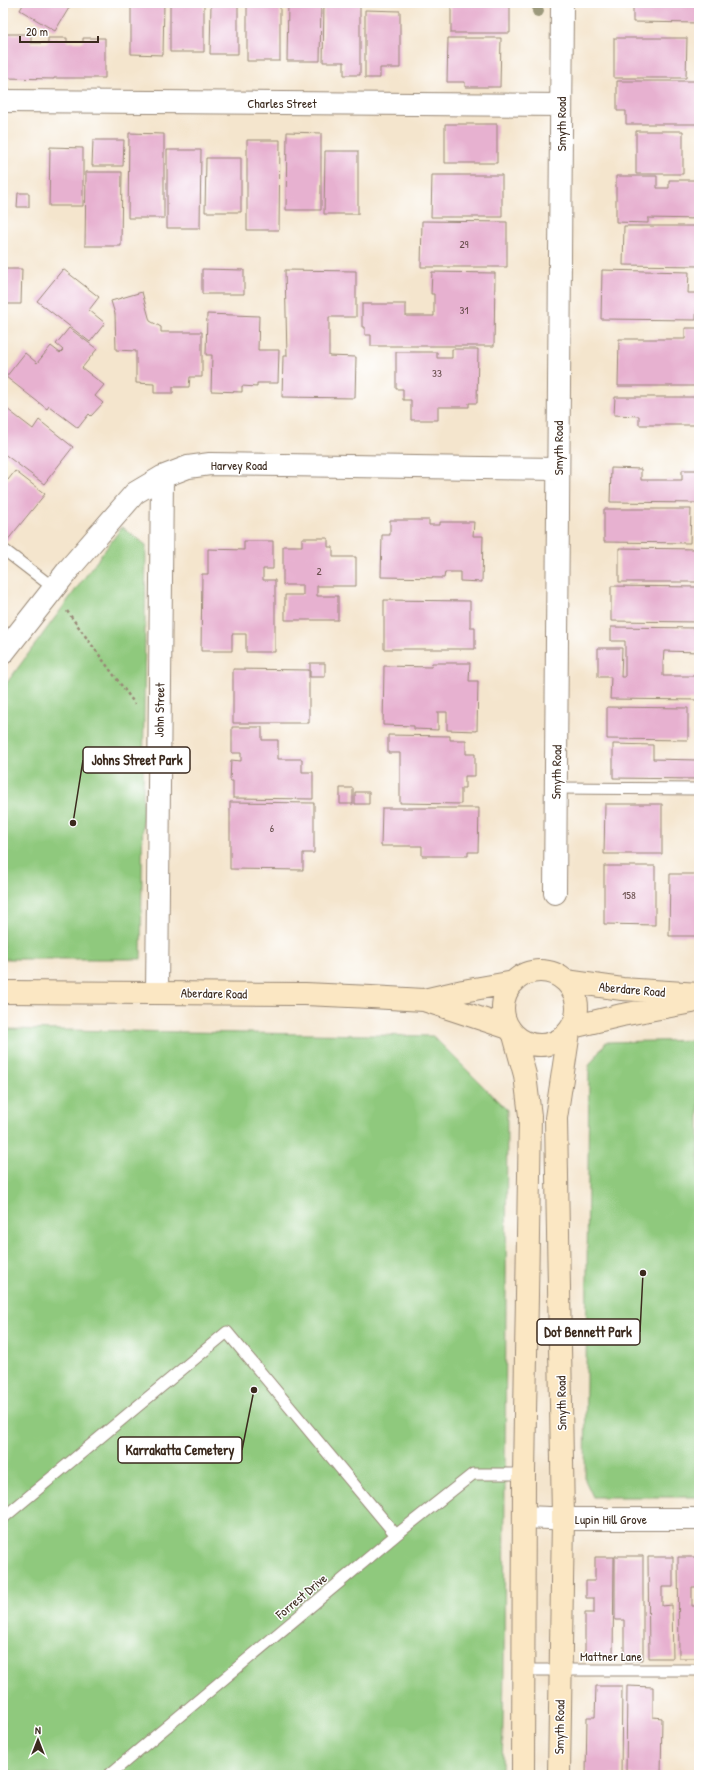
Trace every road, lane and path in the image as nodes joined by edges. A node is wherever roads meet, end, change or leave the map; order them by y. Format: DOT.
graph roads {
  1 [pos="562,3"];
  2 [pos="3,101"];
  3 [pos="561,105"];
  4 [pos="558,469"];
  5 [pos="162,477"];
  6 [pos="3,549"];
  7 [pos="46,582"];
  8 [pos="65,609"];
  9 [pos="3,654"];
  10 [pos="139,709"];
  11 [pos="556,788"];
  12 [pos="699,789"];
  13 [pos="555,893"];
  14 [pos="566,981"];
  15 [pos="514,982"];
  16 [pos="3,992"];
  17 [pos="157,992"];
  18 [pos="699,994"];
  19 [pos="424,1000"];
  20 [pos="699,1000"];
  21 [pos="570,1029"];
  22 [pos="512,1031"];
  23 [pos="524,1474"];
  24 [pos="524,1517"];
  25 [pos="3,1518"];
  26 [pos="563,1518"];
  27 [pos="699,1519"];
  28 [pos="396,1535"];
  29 [pos="523,1670"];
  30 [pos="560,1670"];
  31 [pos="699,1670"];
  32 [pos="109,1775"];
  33 [pos="523,1775"];
  34 [pos="559,1775"];
  1 -- 3 [label="street, Smyth Road"];
  2 -- 3 [label="street, Charles Street"];
  3 -- 4 [label="street, Smyth Road"];
  4 -- 5 [label="street, Harvey Road"];
  4 -- 11 [label="street, Smyth Road"];
  5 -- 9 [label="street, Harvey Road"];
  5 -- 17 [label="street, John Street"];
  6 -- 7 [label="lane"];
  8 -- 10 [label="path"];
  11 -- 12 [label="lane"];
  11 -- 13 [label="street, Smyth Road"];
  14 -- 15 [label="main road"];
  14 -- 18 [label="main road, Aberdare Road"];
  14 -- 21 [label="main road"];
  15 -- 19 [label="main road, Aberdare Road"];
  15 -- 22 [label="main road"];
  16 -- 17 [label="main road, Aberdare Road"];
  17 -- 19 [label="main road, Aberdare Road"];
  19 -- 22 [label="main road, Aberdare Road"];
  20 -- 21 [label="main road, Aberdare Road"];
  21 -- 22 [label="main road"];
  21 -- 26 [label="main road, Smyth Road"];
  22 -- 23 [label="main road"];
  23 -- 24 [label="main road"];
  23 -- 28 [label="lane, Forrest Drive"];
  24 -- 26 [label="street, Lupin Hill Grove"];
  24 -- 29 [label="main road"];
  25 -- 28 [label="lane"];
  26 -- 27 [label="street, Lupin Hill Grove"];
  26 -- 30 [label="main road, Smyth Road"];
  28 -- 32 [label="lane, Forrest Drive"];
  29 -- 30 [label="lane, Mattner Lane"];
  29 -- 33 [label="main road"];
  30 -- 31 [label="lane, Mattner Lane"];
  30 -- 34 [label="main road, Smyth Road"];
}
